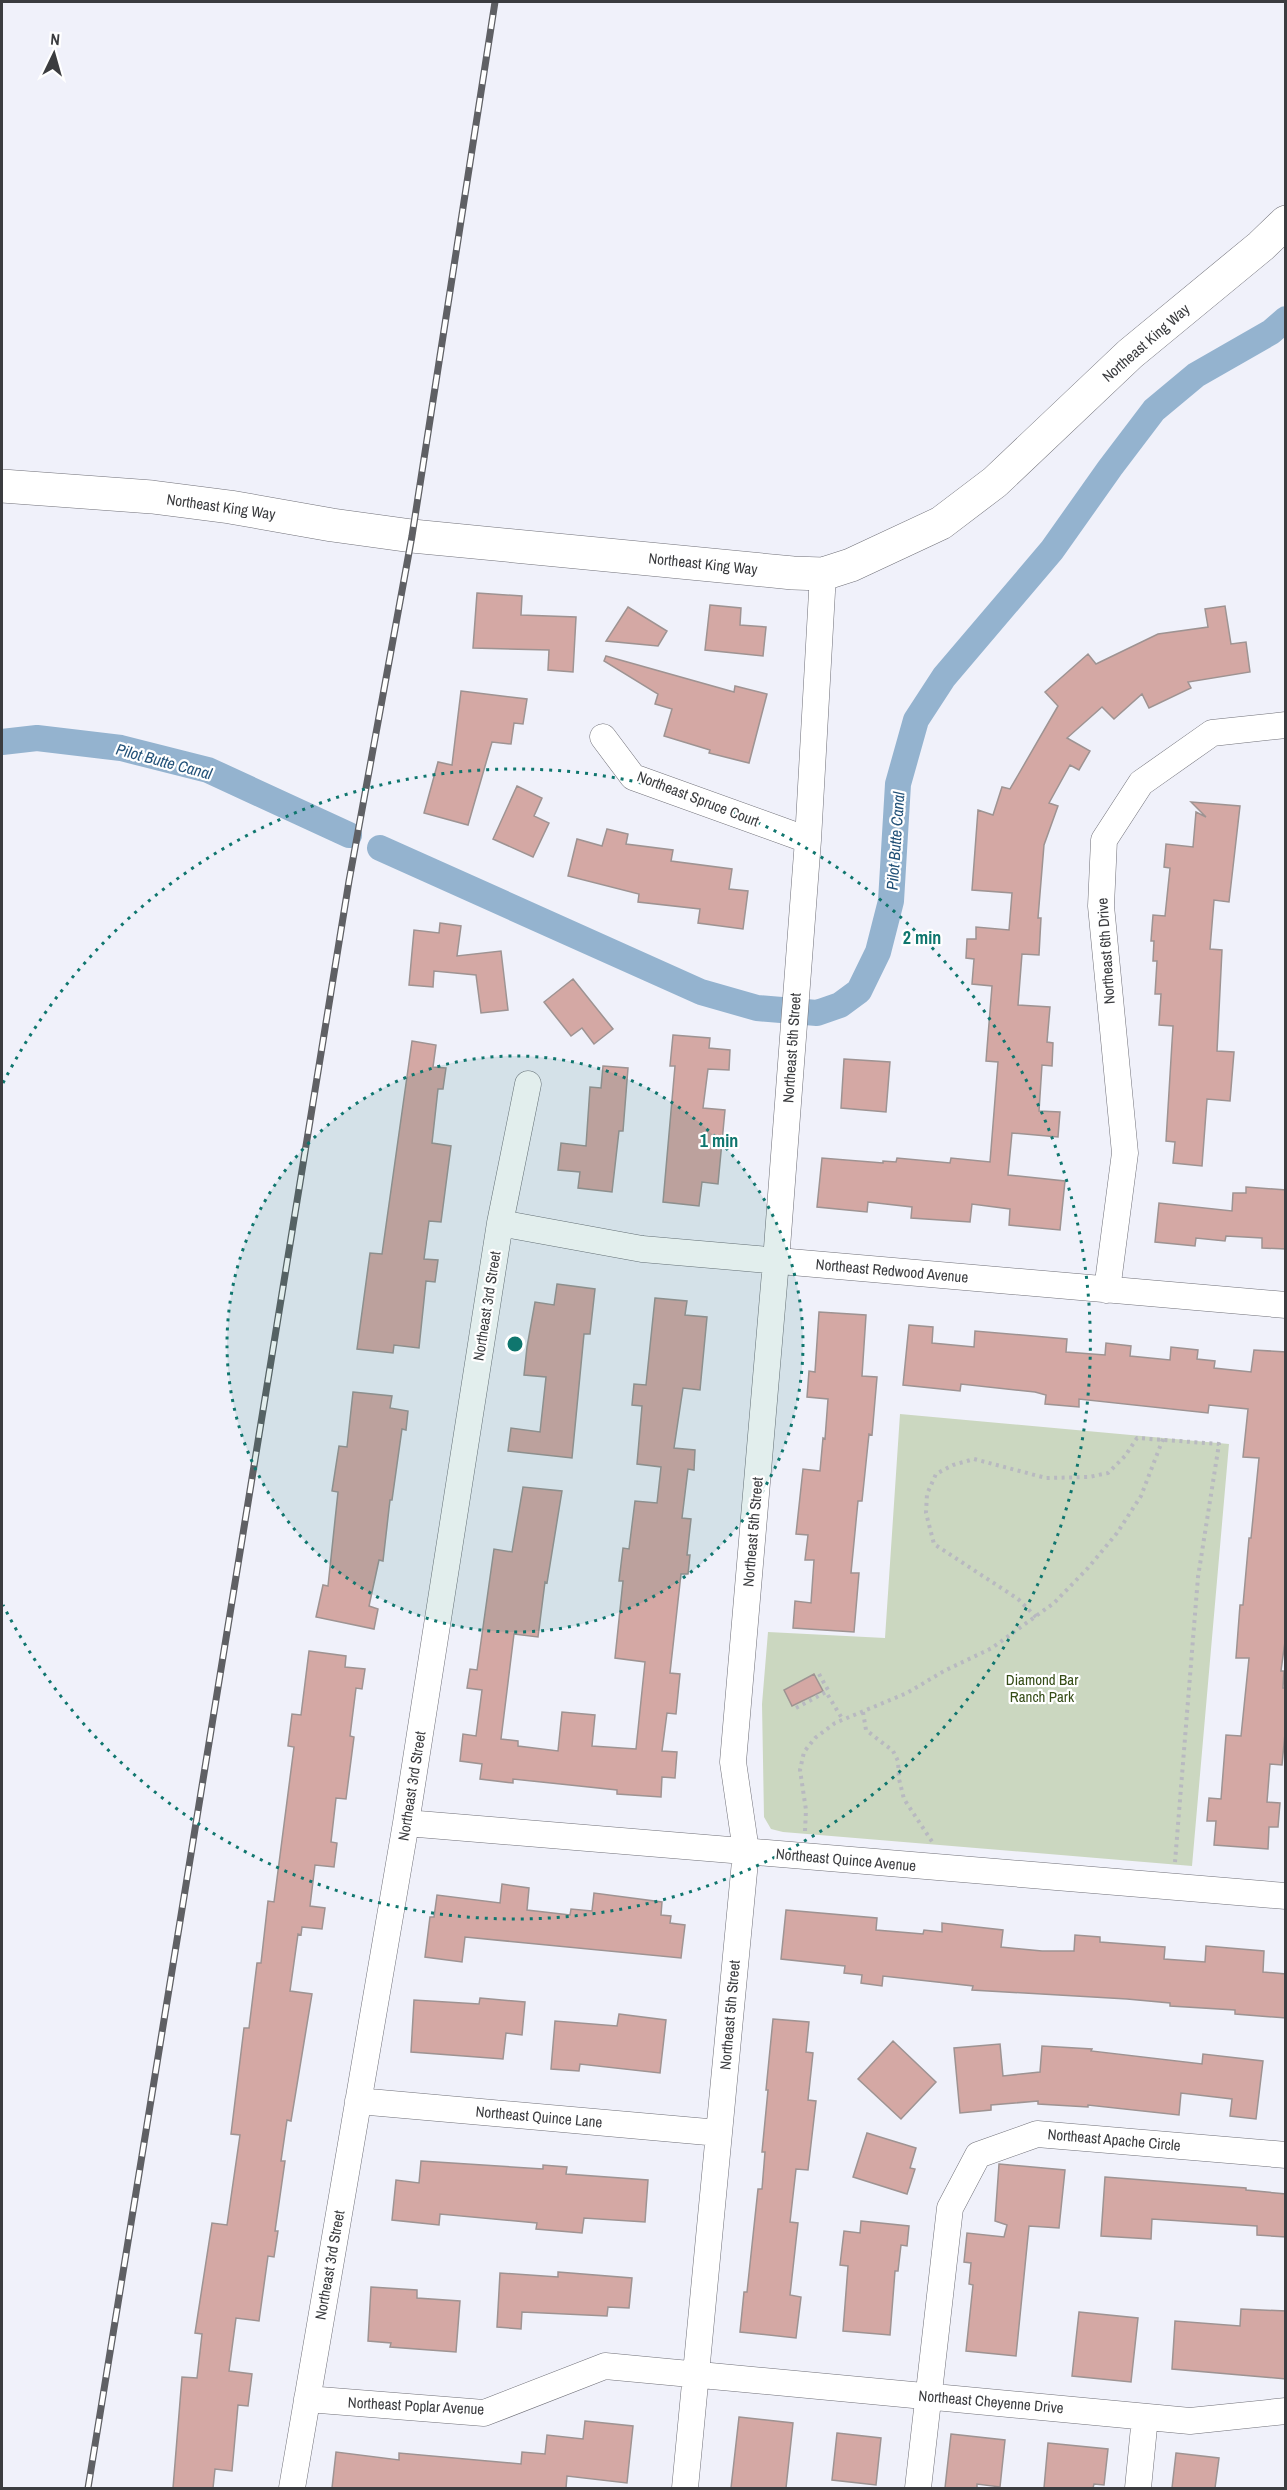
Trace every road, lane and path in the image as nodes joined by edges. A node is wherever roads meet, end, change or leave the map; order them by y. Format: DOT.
graph roads {
  1 [pos="1286,222"];
  2 [pos="2,486"];
  3 [pos="823,574"];
  4 [pos="1286,725"];
  5 [pos="603,737"];
  6 [pos="808,840"];
  7 [pos="528,1084"];
  8 [pos="500,1223"];
  9 [pos="776,1261"];
  10 [pos="1107,1290"];
  11 [pos="1286,1305"];
  12 [pos="1163,1439"];
  13 [pos="1036,1617"];
  14 [pos="819,1674"];
  15 [pos="826,1692"];
  16 [pos="796,1708"];
  17 [pos="864,1712"];
  18 [pos="843,1720"];
  19 [pos="406,1823"];
  20 [pos="746,1851"];
  21 [pos="801,1856"];
  22 [pos="935,1867"];
  23 [pos="1174,1887"];
  24 [pos="1286,1896"];
  25 [pos="358,2101"];
  26 [pos="719,2133"];
  27 [pos="1286,2155"];
  28 [pos="696,2374"];
  29 [pos="927,2396"];
  30 [pos="307,2398"];
  31 [pos="1286,2411"];
  32 [pos="1145,2416"];
  33 [pos="292,2488"];
  34 [pos="685,2488"];
  35 [pos="918,2488"];
  36 [pos="1138,2488"];
  1 -- 3 [label="street, Northeast King Way"];
  2 -- 3 [label="street, Northeast King Way"];
  3 -- 6 [label="street, Northeast 5th Street"];
  4 -- 10 [label="street, Northeast 6th Drive"];
  5 -- 6 [label="street, Northeast Spruce Court"];
  6 -- 9 [label="street, Northeast 5th Street"];
  7 -- 8 [label="street, Northeast 3rd Street"];
  8 -- 9 [label="street, Northeast Redwood Avenue"];
  8 -- 19 [label="street, Northeast 3rd Street"];
  9 -- 10 [label="street, Northeast Redwood Avenue"];
  9 -- 20 [label="street, Northeast 5th Street"];
  10 -- 11 [label="street, Northeast Redwood Avenue"];
  12 -- 13 [label="path"];
  12 -- 13 [label="path"];
  12 -- 23 [label="path"];
  13 -- 17 [label="path"];
  14 -- 15 [label="path"];
  15 -- 16 [label="path"];
  15 -- 18 [label="path"];
  17 -- 18 [label="path"];
  17 -- 22 [label="path"];
  18 -- 21 [label="path"];
  19 -- 20 [label="street, Northeast Quince Avenue"];
  19 -- 25 [label="street, Northeast 3rd Street"];
  20 -- 21 [label="street, Northeast Quince Avenue"];
  20 -- 26 [label="street, Northeast 5th Street"];
  21 -- 22 [label="street, Northeast Quince Avenue"];
  22 -- 23 [label="street, Northeast Quince Avenue"];
  23 -- 24 [label="street, Northeast Quince Avenue"];
  25 -- 26 [label="street, Northeast Quince Lane"];
  25 -- 30 [label="street, Northeast 3rd Street"];
  26 -- 28 [label="street, Northeast 5th Street"];
  27 -- 29 [label="street, Northeast Apache Circle"];
  28 -- 29 [label="street, Northeast Cheyenne Drive"];
  28 -- 30 [label="street, Northeast Poplar Avenue"];
  28 -- 34 [label="street, Northeast 5th Street"];
  29 -- 32 [label="street, Northeast Cheyenne Drive"];
  29 -- 35 [label="street, Northeast Apache Circle"];
  30 -- 33 [label="street, Northeast 3rd Street"];
  31 -- 32 [label="street, Northeast Cheyenne Drive"];
  32 -- 36 [label="street"];
}
